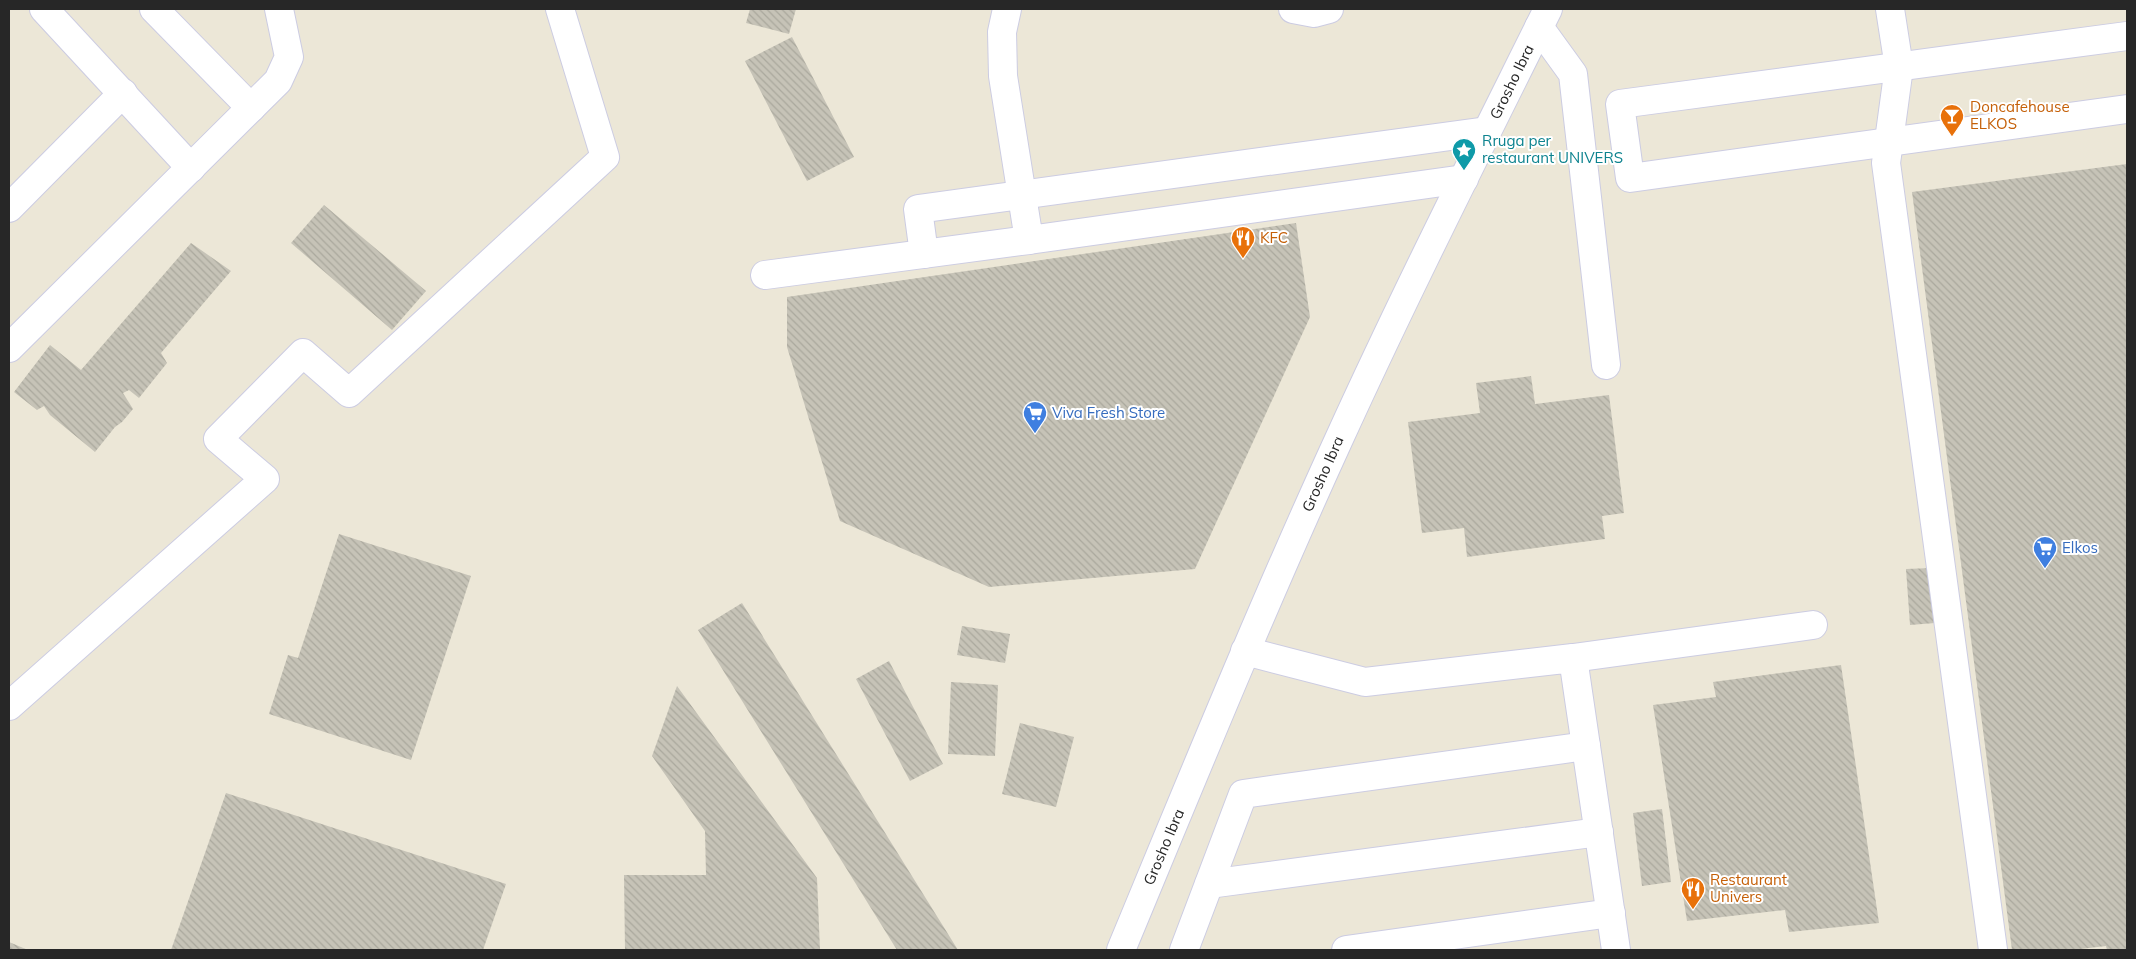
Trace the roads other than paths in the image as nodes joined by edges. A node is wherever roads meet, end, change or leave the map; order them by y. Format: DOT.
graph roads {
  1 [pos="44,9"];
  2 [pos="154,9"];
  3 [pos="278,9"];
  4 [pos="560,9"];
  5 [pos="1007,9"];
  6 [pos="1293,9"];
  7 [pos="1329,9"];
  8 [pos="1890,9"];
  9 [pos="1543,18"];
  10 [pos="2127,36"];
  11 [pos="1899,67"];
  12 [pos="122,93"];
  13 [pos="251,108"];
  14 [pos="2127,109"];
  15 [pos="1487,132"];
  16 [pos="1889,142"];
  17 [pos="191,168"];
  18 [pos="1464,179"];
  19 [pos="1022,196"];
  20 [pos="9,208"];
  21 [pos="1029,240"];
  22 [pos="924,254"];
  23 [pos="766,275"];
  24 [pos="9,348"];
  25 [pos="1606,365"];
  26 [pos="1813,625"];
  27 [pos="1246,651"];
  28 [pos="1573,658"];
  29 [pos="9,706"];
  30 [pos="1586,746"];
  31 [pos="1599,832"];
  32 [pos="1209,884"];
  33 [pos="1611,913"];
  34 [pos="1121,950"];
  35 [pos="1184,950"];
  36 [pos="1346,950"];
  37 [pos="1616,950"];
  38 [pos="1993,950"];
  1 -- 12 [label="street"];
  2 -- 13 [label="street"];
  3 -- 13 [label="street"];
  4 -- 29 [label="street"];
  5 -- 19 [label="street"];
  6 -- 7 [label="street"];
  8 -- 11 [label="street"];
  9 -- 15 [label="street, Grosho Ibra"];
  9 -- 25 [label="street"];
  10 -- 11 [label="street"];
  11 -- 16 [label="street"];
  11 -- 16 [label="street"];
  12 -- 17 [label="street"];
  12 -- 20 [label="street"];
  13 -- 17 [label="street"];
  14 -- 16 [label="street"];
  15 -- 18 [label="street, Grosho Ibra"];
  15 -- 19 [label="street"];
  16 -- 38 [label="street"];
  17 -- 24 [label="street"];
  18 -- 21 [label="street"];
  18 -- 27 [label="street, Grosho Ibra"];
  19 -- 21 [label="street"];
  19 -- 22 [label="street"];
  21 -- 22 [label="street"];
  22 -- 23 [label="street"];
  26 -- 28 [label="street"];
  27 -- 28 [label="street"];
  27 -- 34 [label="street, Grosho Ibra"];
  28 -- 30 [label="street"];
  30 -- 31 [label="street"];
  30 -- 32 [label="street"];
  31 -- 32 [label="street"];
  31 -- 33 [label="street"];
  32 -- 35 [label="street"];
  33 -- 36 [label="street"];
  33 -- 37 [label="street"];
}
